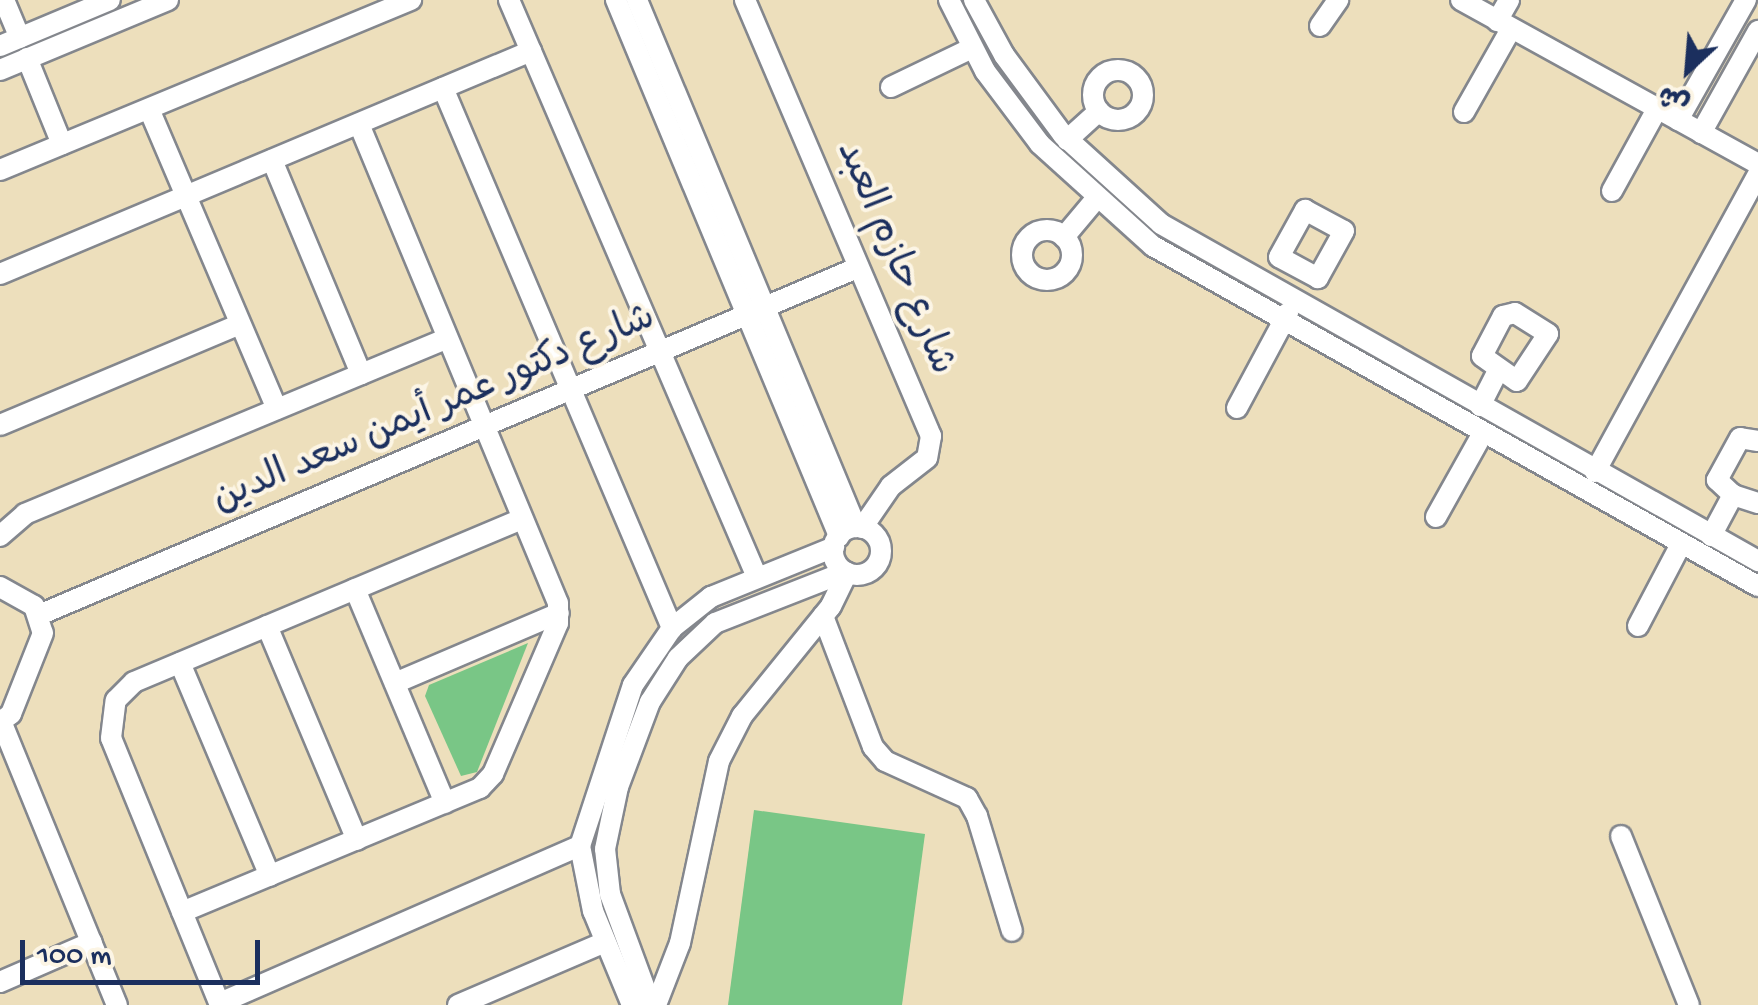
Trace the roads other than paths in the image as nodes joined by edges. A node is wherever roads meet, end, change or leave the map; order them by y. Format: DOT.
graph roads {
  1 [pos="4,0"];
  2 [pos="110,0"];
  3 [pos="168,0"];
  4 [pos="410,0"];
  5 [pos="509,0"];
  6 [pos="616,0"];
  7 [pos="637,0"];
  8 [pos="746,0"];
  9 [pos="949,0"];
  10 [pos="974,0"];
  11 [pos="1338,0"];
  12 [pos="1509,0"];
  13 [pos="1473,3"];
  14 [pos="1748,12"];
  15 [pos="1504,25"];
  16 [pos="1320,26"];
  17 [pos="1758,31"];
  18 [pos="10,42"];
  19 [pos="972,48"];
  20 [pos="531,52"];
  21 [pos="28,58"];
  22 [pos="0,70"];
  23 [pos="891,87"];
  24 [pos="443,88"];
  25 [pos="149,109"];
  26 [pos="1657,109"];
  27 [pos="1099,111"];
  28 [pos="1464,112"];
  29 [pos="1678,120"];
  30 [pos="359,124"];
  31 [pos="1701,133"];
  32 [pos="1067,140"];
  33 [pos="62,144"];
  34 [pos="272,160"];
  35 [pos="1758,164"];
  36 [pos="0,170"];
  37 [pos="1758,174"];
  38 [pos="1612,191"];
  39 [pos="187,196"];
  40 [pos="1095,200"];
  41 [pos="1064,237"];
  42 [pos="857,268"];
  43 [pos="1297,270"];
  44 [pos="0,274"];
  45 [pos="1289,300"];
  46 [pos="756,312"];
  47 [pos="1284,322"];
  48 [pos="240,324"];
  49 [pos="446,338"];
  50 [pos="658,355"];
  51 [pos="1498,372"];
  52 [pos="361,374"];
  53 [pos="572,393"];
  54 [pos="1480,406"];
  55 [pos="1236,408"];
  56 [pos="277,409"];
  57 [pos="0,424"];
  58 [pos="485,429"];
  59 [pos="1483,433"];
  60 [pos="1758,441"];
  61 [pos="1595,472"];
  62 [pos="1733,496"];
  63 [pos="1758,503"];
  64 [pos="1436,517"];
  65 [pos="522,518"];
  66 [pos="848,535"];
  67 [pos="0,536"];
  68 [pos="1711,536"];
  69 [pos="1681,544"];
  70 [pos="1758,561"];
  71 [pos="846,572"];
  72 [pos="756,576"];
  73 [pos="1758,586"];
  74 [pos="0,587"];
  75 [pos="355,589"];
  76 [pos="559,613"];
  77 [pos="39,614"];
  78 [pos="823,616"];
  79 [pos="268,626"];
  80 [pos="1638,626"];
  81 [pos="672,628"];
  82 [pos="180,663"];
  83 [pos="394,683"];
  84 [pos="1,722"];
  85 [pos="445,803"];
  86 [pos="1621,836"];
  87 [pos="357,840"];
  88 [pos="580,846"];
  89 [pos="270,876"];
  90 [pos="182,912"];
  91 [pos="1012,931"];
  92 [pos="92,942"];
  93 [pos="606,942"];
  94 [pos="1,979"];
  95 [pos="220,1004"];
  96 [pos="118,1005"];
  97 [pos="458,1005"];
  98 [pos="632,1005"];
  99 [pos="654,1005"];
  100 [pos="1689,1005"];
  1 -- 18 [label="street"];
  2 -- 18 [label="street"];
  3 -- 21 [label="street"];
  4 -- 25 [label="street"];
  5 -- 20 [label="street"];
  6 -- 46 [label="street"];
  7 -- 46 [label="street"];
  8 -- 42 [label="street, شارع حازم العبد"];
  9 -- 19 [label="street"];
  10 -- 32 [label="street"];
  11 -- 16 [label="street"];
  12 -- 15 [label="street"];
  13 -- 15 [label="street"];
  14 -- 29 [label="street"];
  15 -- 26 [label="street"];
  15 -- 28 [label="street"];
  17 -- 31 [label="street"];
  19 -- 23 [label="street"];
  19 -- 40 [label="street"];
  20 -- 24 [label="street"];
  20 -- 50 [label="street"];
  21 -- 22 [label="street"];
  21 -- 33 [label="street"];
  24 -- 30 [label="street"];
  24 -- 53 [label="street"];
  25 -- 33 [label="street"];
  25 -- 39 [label="street"];
  26 -- 29 [label="street"];
  26 -- 38 [label="street"];
  27 -- 32 [label="street"];
  29 -- 31 [label="street"];
  30 -- 34 [label="street"];
  30 -- 49 [label="street"];
  31 -- 35 [label="street"];
  32 -- 45 [label="street"];
  33 -- 36 [label="street"];
  34 -- 39 [label="street"];
  34 -- 52 [label="street"];
  37 -- 61 [label="street"];
  39 -- 44 [label="street"];
  39 -- 48 [label="street"];
  40 -- 41 [label="street"];
  40 -- 47 [label="street"];
  42 -- 46 [label="street, شارع دكتور عمر أيمن سعد الدين"];
  42 -- 66 [label="street, شارع حازم العبد"];
  43 -- 45 [label="street"];
  45 -- 47 [label="street"];
  45 -- 54 [label="street"];
  46 -- 50 [label="street, شارع دكتور عمر أيمن سعد الدين"];
  46 -- 66 [label="street"];
  47 -- 55 [label="street"];
  47 -- 59 [label="street"];
  48 -- 56 [label="street"];
  48 -- 57 [label="street"];
  49 -- 52 [label="street"];
  49 -- 58 [label="street"];
  50 -- 53 [label="street, شارع دكتور عمر أيمن سعد الدين"];
  50 -- 72 [label="street"];
  51 -- 54 [label="street"];
  52 -- 56 [label="street"];
  53 -- 58 [label="street, شارع دكتور عمر أيمن سعد الدين"];
  53 -- 81 [label="street"];
  54 -- 61 [label="street"];
  56 -- 67 [label="street"];
  58 -- 65 [label="street"];
  58 -- 77 [label="street, شارع دكتور عمر أيمن سعد الدين"];
  59 -- 64 [label="street"];
  59 -- 69 [label="street"];
  60 -- 62 [label="street"];
  61 -- 68 [label="street"];
  62 -- 63 [label="street"];
  62 -- 68 [label="street"];
  65 -- 75 [label="street"];
  65 -- 76 [label="street"];
  66 -- 71 [label="street"];
  66 -- 71 [label="street"];
  66 -- 72 [label="street"];
  68 -- 70 [label="street"];
  69 -- 73 [label="street"];
  69 -- 80 [label="street"];
  71 -- 78 [label="street"];
  71 -- 99 [label="street"];
  72 -- 81 [label="street"];
  74 -- 77 [label="street"];
  75 -- 79 [label="street"];
  75 -- 83 [label="street"];
  76 -- 83 [label="street"];
  76 -- 85 [label="street"];
  77 -- 84 [label="street"];
  78 -- 91 [label="street"];
  78 -- 99 [label="street"];
  79 -- 82 [label="street"];
  79 -- 87 [label="street"];
  81 -- 88 [label="street"];
  82 -- 89 [label="street"];
  82 -- 90 [label="street"];
  83 -- 85 [label="street"];
  84 -- 92 [label="street"];
  85 -- 87 [label="street"];
  86 -- 100 [label="street"];
  87 -- 89 [label="street"];
  88 -- 93 [label="street"];
  88 -- 95 [label="street"];
  89 -- 90 [label="street"];
  90 -- 95 [label="street"];
  92 -- 94 [label="street"];
  92 -- 96 [label="street"];
  93 -- 97 [label="street"];
  93 -- 98 [label="street"];
}
